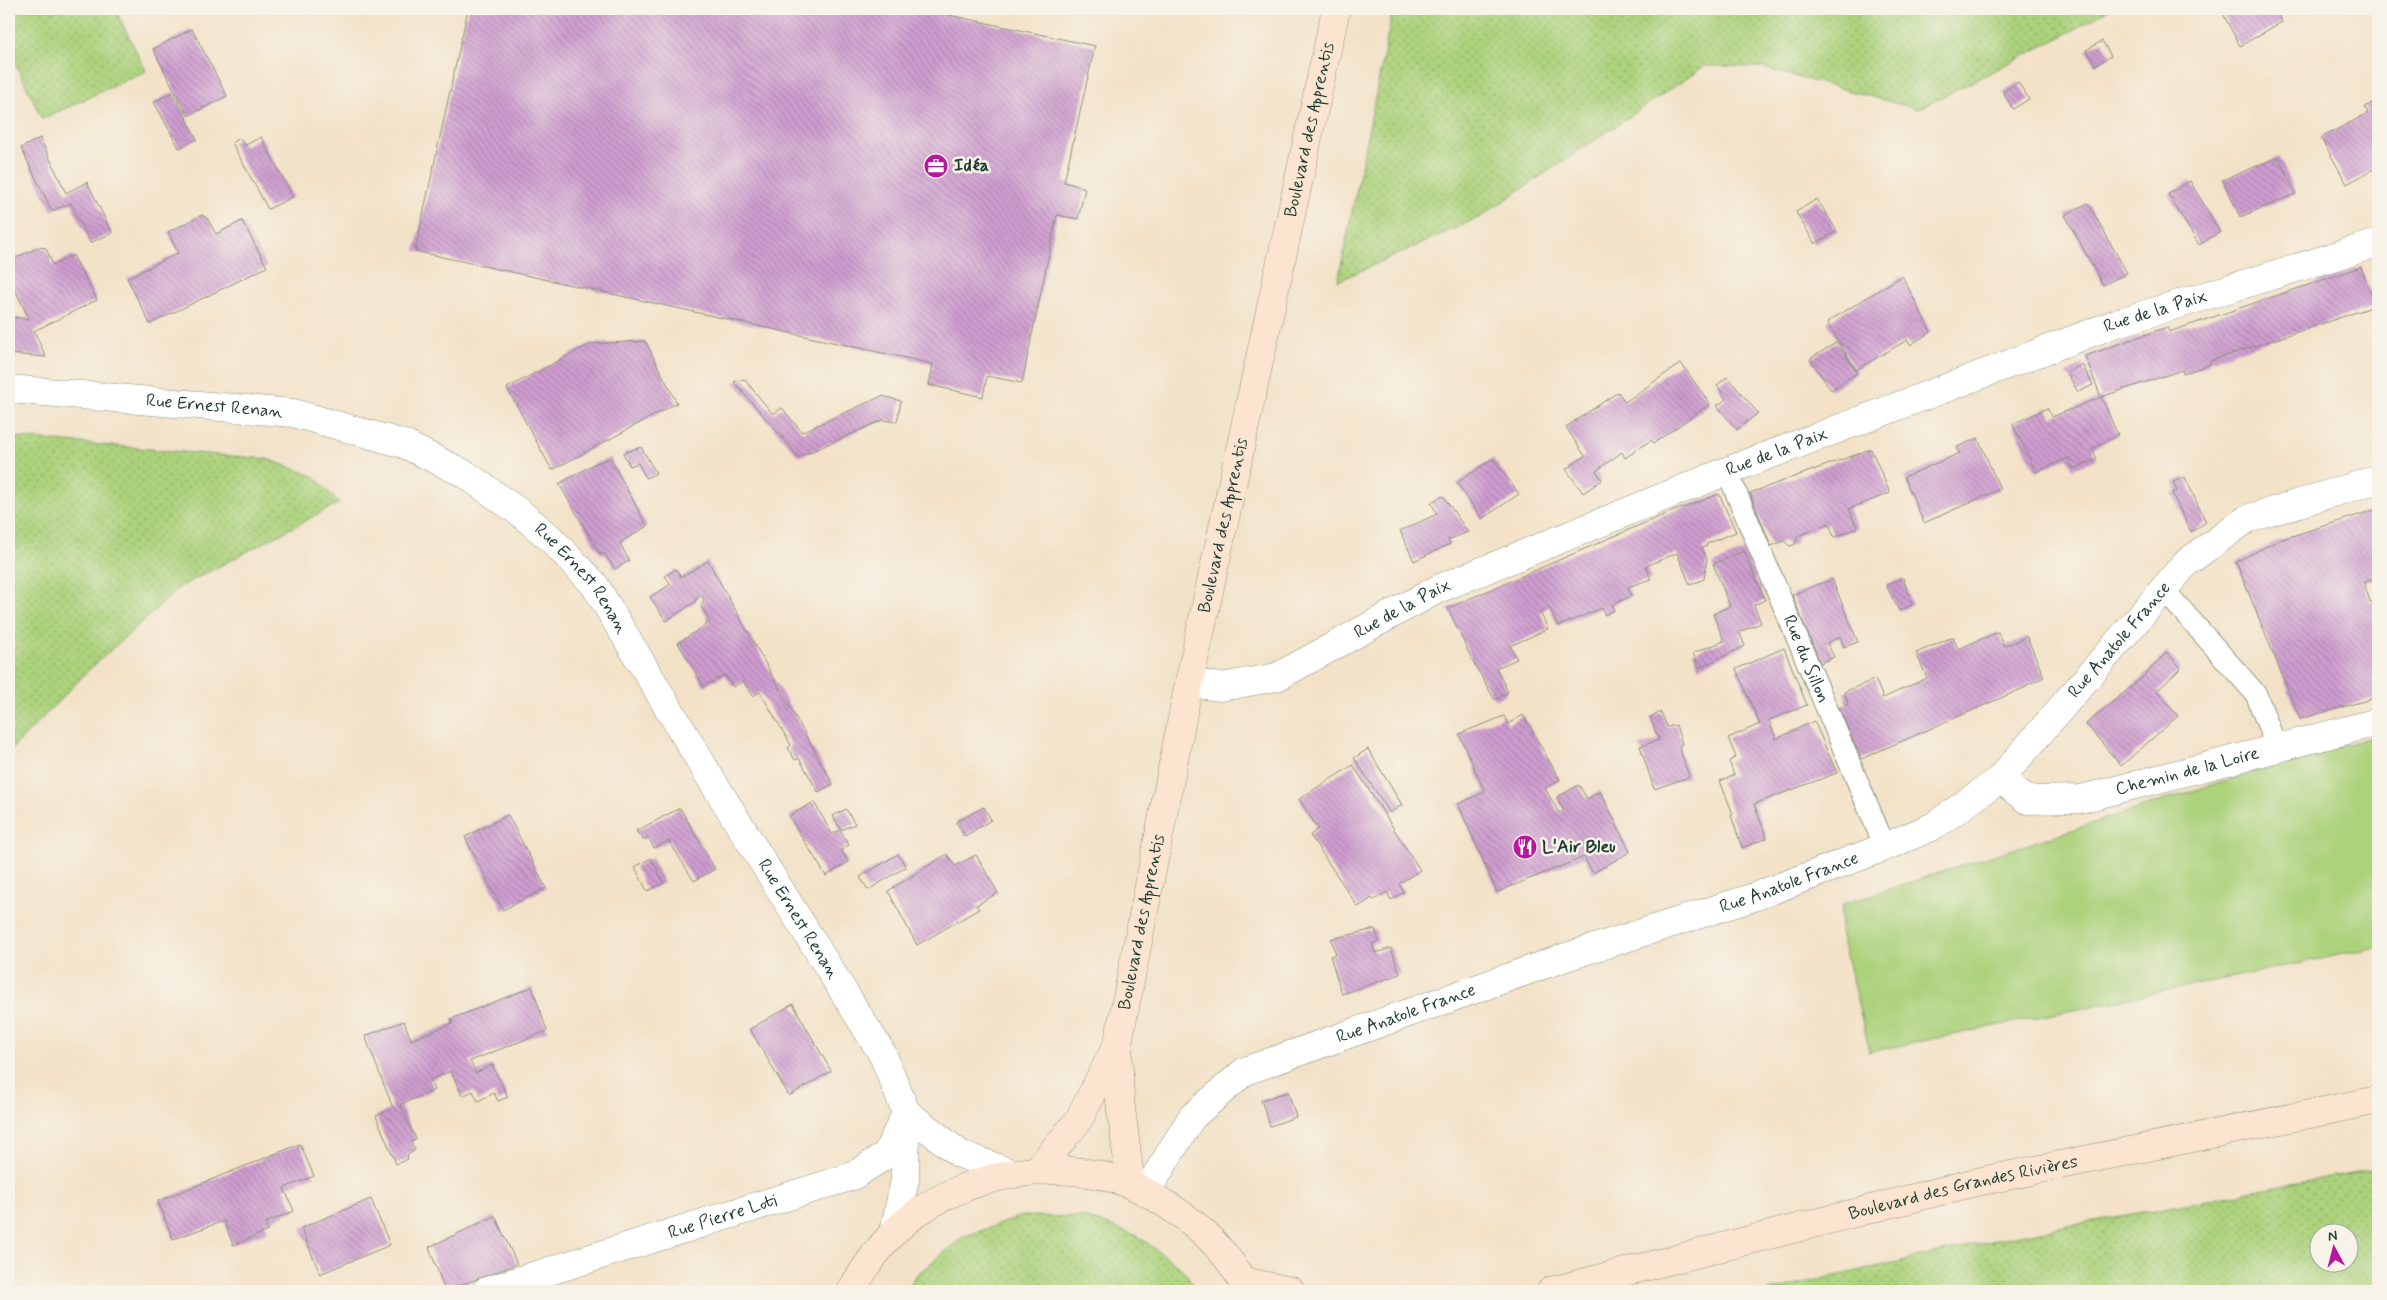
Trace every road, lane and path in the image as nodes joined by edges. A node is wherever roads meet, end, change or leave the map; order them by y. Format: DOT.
graph roads {
  1 [pos="1336,9"];
  2 [pos="2378,243"];
  3 [pos="9,389"];
  4 [pos="1727,471"];
  5 [pos="2378,478"];
  6 [pos="2164,590"];
  7 [pos="1189,683"];
  8 [pos="2378,722"];
  9 [pos="2277,749"];
  10 [pos="2000,779"];
  11 [pos="1885,847"];
  12 [pos="1118,1043"];
  13 [pos="2378,1100"];
  14 [pos="906,1112"];
  15 [pos="1024,1172"];
  16 [pos="1138,1188"];
  17 [pos="894,1232"];
  18 [pos="1245,1286"];
  19 [pos="502,1289"];
  20 [pos="851,1291"];
  21 [pos="1291,1291"];
  22 [pos="1551,1291"];
  1 -- 7 [label="main road, Boulevard des Apprentis"];
  2 -- 4 [label="street, Rue de la Paix"];
  3 -- 14 [label="street, Rue Ernest Renan"];
  4 -- 7 [label="street, Rue de la Paix"];
  4 -- 11 [label="lane, Rue du Sillon"];
  5 -- 6 [label="street, Rue Anatole France"];
  6 -- 9 [label="lane"];
  6 -- 10 [label="street, Rue Anatole France"];
  7 -- 12 [label="main road, Boulevard des Apprentis"];
  8 -- 9 [label="street, Chemin de la Loire"];
  9 -- 10 [label="street, Chemin de la Loire"];
  10 -- 11 [label="street, Rue Anatole France"];
  11 -- 16 [label="street, Rue Anatole France"];
  12 -- 15 [label="main road, Boulevard des Apprentis"];
  12 -- 16 [label="main road, Boulevard des Apprentis"];
  13 -- 22 [label="main road, Boulevard des Grandes Rivières"];
  14 -- 15 [label="street"];
  14 -- 17 [label="street, Rue Ernest Renan"];
  14 -- 19 [label="street, Rue Pierre Loti"];
  15 -- 16 [label="main road"];
  15 -- 17 [label="main road"];
  16 -- 18 [label="main road"];
  17 -- 20 [label="main road"];
  18 -- 21 [label="main road"];
}
